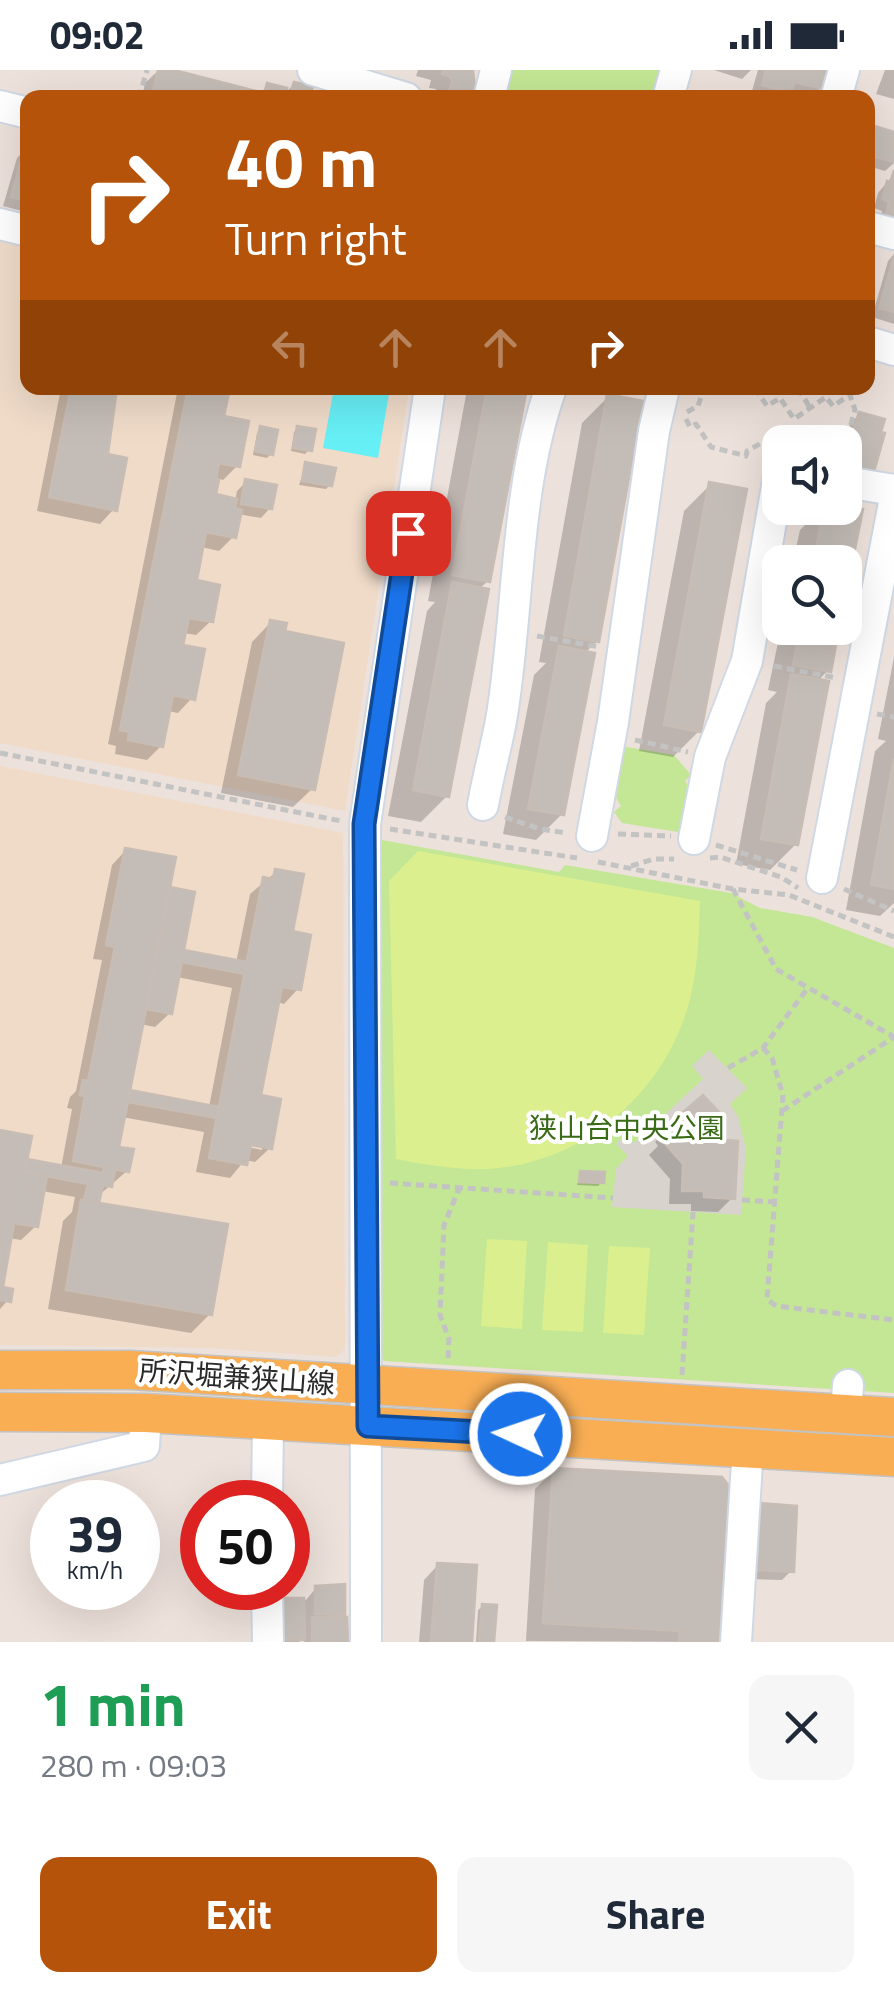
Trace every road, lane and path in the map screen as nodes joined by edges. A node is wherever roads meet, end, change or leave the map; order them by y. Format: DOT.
graph roads {
  1 [pos="318,71"];
  2 [pos="380,90"];
  3 [pos="429,395"];
  4 [pos="549,395"];
  5 [pos="662,395"];
  6 [pos="702,395"];
  7 [pos="762,395"];
  8 [pos="802,395"];
  9 [pos="810,408"];
  10 [pos="851,425"];
  11 [pos="762,443"];
  12 [pos="862,485"];
  13 [pos="894,490"];
  14 [pos="894,503"];
  15 [pos="767,525"];
  16 [pos="511,632"];
  17 [pos="622,651"];
  18 [pos="747,661"];
  19 [pos="861,683"];
  20 [pos="611,734"];
  21 [pos="0,753"];
  22 [pos="710,758"];
  23 [pos="482,806"];
  24 [pos="349,822"];
  25 [pos="382,828"];
  26 [pos="589,852"];
  27 [pos="695,852"];
  28 [pos="755,855"];
  29 [pos="628,867"];
  30 [pos="750,867"];
  31 [pos="822,878"];
  32 [pos="733,889"];
  33 [pos="894,912"];
  34 [pos="846,918"];
  35 [pos="894,937"];
  36 [pos="807,990"];
  37 [pos="894,1037"];
  38 [pos="763,1048"];
  39 [pos="728,1068"];
  40 [pos="782,1112"];
  41 [pos="382,1182"];
  42 [pos="459,1188"];
  43 [pos="613,1198"];
  44 [pos="742,1200"];
  45 [pos="776,1202"];
  46 [pos="694,1212"];
  47 [pos="894,1320"];
  48 [pos="0,1370"];
  49 [pos="447,1371"];
  50 [pos="367,1386"];
  51 [pos="682,1388"];
  52 [pos="0,1412"];
  53 [pos="146,1413"];
  54 [pos="894,1417"];
  55 [pos="268,1421"];
  56 [pos="368,1426"];
  57 [pos="748,1446"];
  58 [pos="894,1456"];
  59 [pos="0,1480"];
  60 [pos="267,1480"];
  61 [pos="268,1610"];
  62 [pos="268,1642"];
  63 [pos="366,1642"];
  64 [pos="736,1642"];
  1 -- 2 [label="street"];
  3 -- 50 [label="street"];
  4 -- 16 [label="street"];
  5 -- 17 [label="street"];
  6 -- 11 [label="path"];
  7 -- 9 [label="path"];
  8 -- 9 [label="path"];
  9 -- 10 [label="path"];
  12 -- 13 [label="street"];
  14 -- 19 [label="street"];
  15 -- 18 [label="street"];
  16 -- 17 [label="path"];
  16 -- 23 [label="street"];
  17 -- 20 [label="street"];
  18 -- 19 [label="path"];
  18 -- 22 [label="street"];
  19 -- 31 [label="street"];
  20 -- 22 [label="path"];
  20 -- 26 [label="street"];
  21 -- 24 [label="path"];
  22 -- 27 [label="street"];
  23 -- 26 [label="path"];
  25 -- 26 [label="path"];
  26 -- 27 [label="path"];
  26 -- 29 [label="path"];
  27 -- 28 [label="path"];
  27 -- 29 [label="path"];
  27 -- 30 [label="path"];
  28 -- 30 [label="path"];
  28 -- 31 [label="path"];
  29 -- 32 [label="path"];
  30 -- 34 [label="path"];
  31 -- 33 [label="path"];
  32 -- 34 [label="path"];
  32 -- 36 [label="path"];
  34 -- 35 [label="path"];
  36 -- 37 [label="path"];
  36 -- 38 [label="path"];
  37 -- 40 [label="path"];
  38 -- 39 [label="path"];
  38 -- 40 [label="path"];
  40 -- 45 [label="path"];
  41 -- 42 [label="path"];
  42 -- 43 [label="path"];
  42 -- 49 [label="path"];
  44 -- 45 [label="path"];
  45 -- 47 [label="path"];
  46 -- 51 [label="path"];
  48 -- 50 [label="main road, 所沢堀兼狭山線"];
  50 -- 54 [label="main road, 所沢堀兼狭山線"];
  50 -- 56 [label="street"];
  52 -- 53 [label="main road, 所沢堀兼狭山線"];
  53 -- 55 [label="main road, 所沢堀兼狭山線"];
  53 -- 59 [label="street"];
  55 -- 56 [label="main road, 所沢堀兼狭山線"];
  55 -- 60 [label="street"];
  56 -- 57 [label="main road, 所沢堀兼狭山線"];
  56 -- 63 [label="street"];
  57 -- 58 [label="main road, 所沢堀兼狭山線"];
  57 -- 64 [label="street"];
  61 -- 62 [label="street"];
}
